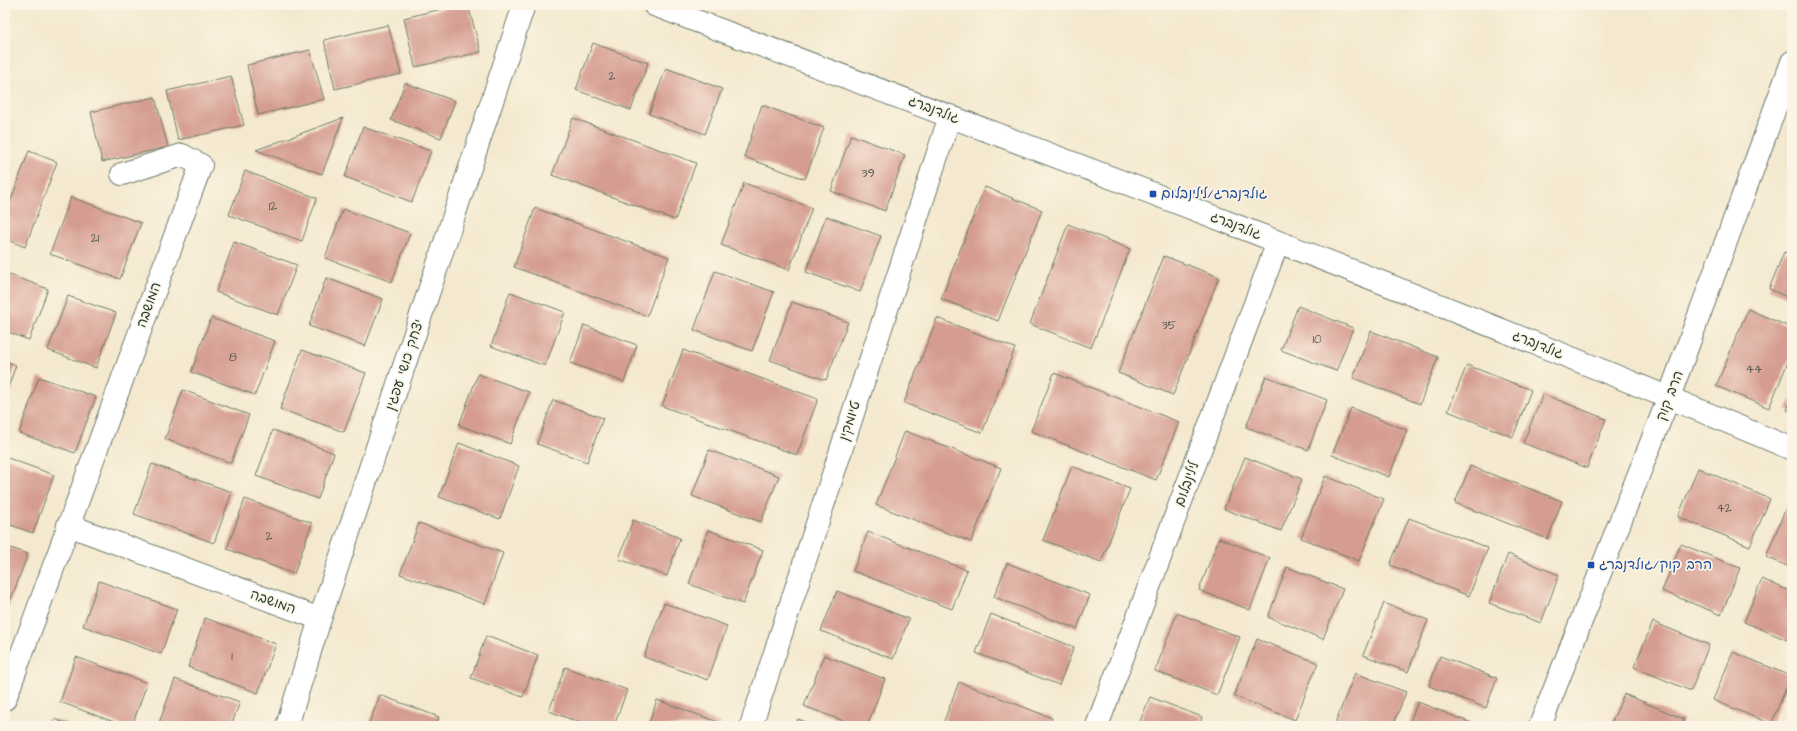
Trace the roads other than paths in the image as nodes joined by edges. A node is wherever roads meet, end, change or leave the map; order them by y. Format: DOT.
graph roads {
  1 [pos="524,5"];
  2 [pos="654,5"];
  3 [pos="1792,62"];
  4 [pos="950,116"];
  5 [pos="122,174"];
  6 [pos="1278,242"];
  7 [pos="1670,398"];
  8 [pos="1792,449"];
  9 [pos="68,525"];
  10 [pos="320,619"];
  11 [pos="5,699"];
  12 [pos="286,726"];
  13 [pos="751,726"];
  14 [pos="1097,726"];
  15 [pos="1540,726"];
  1 -- 10 [label="street, יצחק כושי עפגין"];
  2 -- 4 [label="street, גולדנברג"];
  3 -- 7 [label="street, הרב קוק"];
  4 -- 6 [label="street, גולדנברג"];
  4 -- 13 [label="street, טיומקין"];
  5 -- 9 [label="street, המושבה"];
  6 -- 7 [label="street, גולדנברג"];
  6 -- 14 [label="street, לילינבלום"];
  7 -- 8 [label="street, גולדנברג"];
  7 -- 15 [label="street, הרב קוק"];
  9 -- 10 [label="street, המושבה"];
  9 -- 11 [label="street, המושבה"];
  10 -- 12 [label="street, יצחק כושי עפגין"];
}
